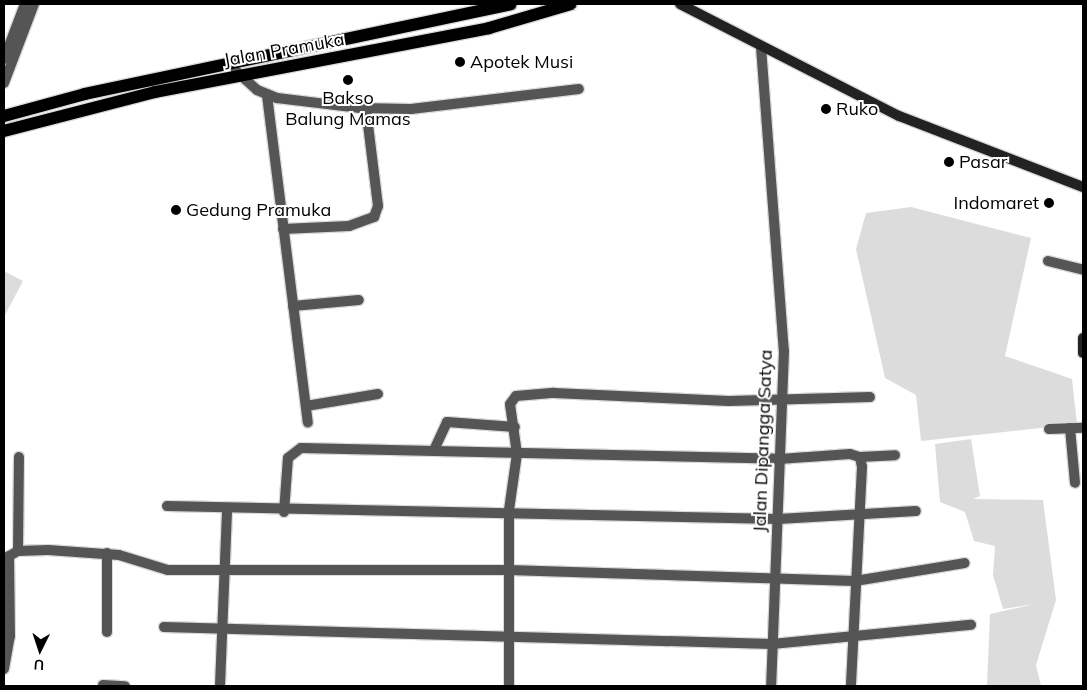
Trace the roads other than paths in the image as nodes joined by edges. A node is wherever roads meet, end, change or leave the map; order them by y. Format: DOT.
graph roads {
  1 [pos="25,4"];
  2 [pos="34,4"];
  3 [pos="511,4"];
  4 [pos="571,4"];
  5 [pos="680,4"];
  6 [pos="427,24"];
  7 [pos="431,40"];
  8 [pos="761,47"];
  9 [pos="4,59"];
  10 [pos="235,69"];
  11 [pos="4,83"];
  12 [pos="579,89"];
  13 [pos="267,95"];
  14 [pos="366,108"];
  15 [pos="4,116"];
  16 [pos="4,131"];
  17 [pos="1083,187"];
  18 [pos="283,229"];
  19 [pos="1048,261"];
  20 [pos="1083,270"];
  21 [pos="359,300"];
  22 [pos="293,306"];
  23 [pos="1083,338"];
  24 [pos="1083,353"];
  25 [pos="378,394"];
  26 [pos="870,398"];
  27 [pos="780,400"];
  28 [pos="306,406"];
  29 [pos="308,422"];
  30 [pos="515,426"];
  31 [pos="1070,428"];
  32 [pos="1083,428"];
  33 [pos="1049,429"];
  34 [pos="434,450"];
  35 [pos="517,454"];
  36 [pos="895,455"];
  37 [pos="860,457"];
  38 [pos="19,458"];
  39 [pos="780,459"];
  40 [pos="1075,483"];
  41 [pos="167,506"];
  42 [pos="509,510"];
  43 [pos="227,511"];
  44 [pos="916,511"];
  45 [pos="284,512"];
  46 [pos="858,516"];
  47 [pos="778,519"];
  48 [pos="107,553"];
  49 [pos="11,555"];
  50 [pos="965,563"];
  51 [pos="225,567"];
  52 [pos="508,570"];
  53 [pos="774,580"];
  54 [pos="855,581"];
  55 [pos="971,625"];
  56 [pos="164,627"];
  57 [pos="220,628"];
  58 [pos="106,632"];
  59 [pos="853,637"];
  60 [pos="510,638"];
  61 [pos="772,644"];
  62 [pos="4,669"];
  63 [pos="103,685"];
  64 [pos="125,686"];
  65 [pos="220,686"];
  66 [pos="509,686"];
  67 [pos="771,686"];
  68 [pos="851,686"];
  1 -- 9 [label="street"];
  2 -- 11 [label="street"];
  3 -- 6 [label="main road, Jalan Pramuka"];
  4 -- 7 [label="main road, Jalan Pramuka"];
  5 -- 8 [label="street"];
  6 -- 7 [label="main road"];
  6 -- 10 [label="main road, Jalan Pramuka"];
  7 -- 10 [label="main road, Jalan Pramuka"];
  8 -- 17 [label="street"];
  8 -- 27 [label="street, Jalan Dipangga Satya"];
  10 -- 13 [label="street"];
  10 -- 15 [label="main road, Jalan Pramuka"];
  10 -- 16 [label="main road, Jalan Pramuka"];
  12 -- 14 [label="street"];
  13 -- 14 [label="street"];
  13 -- 18 [label="street"];
  14 -- 18 [label="street"];
  18 -- 22 [label="street"];
  19 -- 20 [label="street"];
  21 -- 22 [label="street"];
  22 -- 28 [label="street"];
  23 -- 24 [label="street"];
  25 -- 28 [label="street"];
  26 -- 27 [label="street"];
  27 -- 30 [label="street"];
  27 -- 39 [label="street, Jalan Dipangga Satya"];
  28 -- 29 [label="street"];
  30 -- 34 [label="street"];
  30 -- 35 [label="street"];
  31 -- 32 [label="street"];
  31 -- 33 [label="street"];
  31 -- 40 [label="street"];
  34 -- 35 [label="street"];
  34 -- 45 [label="street"];
  35 -- 39 [label="street"];
  35 -- 42 [label="street"];
  36 -- 37 [label="street"];
  37 -- 39 [label="street"];
  37 -- 46 [label="street"];
  38 -- 49 [label="street"];
  39 -- 47 [label="street, Jalan Dipangga Satya"];
  41 -- 43 [label="street"];
  42 -- 45 [label="street"];
  42 -- 47 [label="street"];
  42 -- 52 [label="street"];
  43 -- 45 [label="street"];
  43 -- 51 [label="street"];
  44 -- 46 [label="street"];
  46 -- 47 [label="street"];
  46 -- 54 [label="street"];
  47 -- 53 [label="street, Jalan Dipangga Satya"];
  48 -- 49 [label="street"];
  48 -- 51 [label="street"];
  48 -- 58 [label="street"];
  49 -- 62 [label="street"];
  50 -- 54 [label="street"];
  51 -- 52 [label="street"];
  51 -- 57 [label="street"];
  52 -- 53 [label="street"];
  52 -- 60 [label="street"];
  53 -- 54 [label="street"];
  53 -- 61 [label="street, Jalan Dipangga Satya"];
  54 -- 59 [label="street"];
  55 -- 59 [label="street"];
  56 -- 57 [label="street"];
  57 -- 60 [label="street"];
  57 -- 65 [label="street"];
  59 -- 61 [label="street"];
  59 -- 68 [label="street"];
  60 -- 61 [label="street"];
  60 -- 66 [label="street"];
  61 -- 67 [label="street, Jalan Dipangga Satya"];
  63 -- 64 [label="street"];
}
